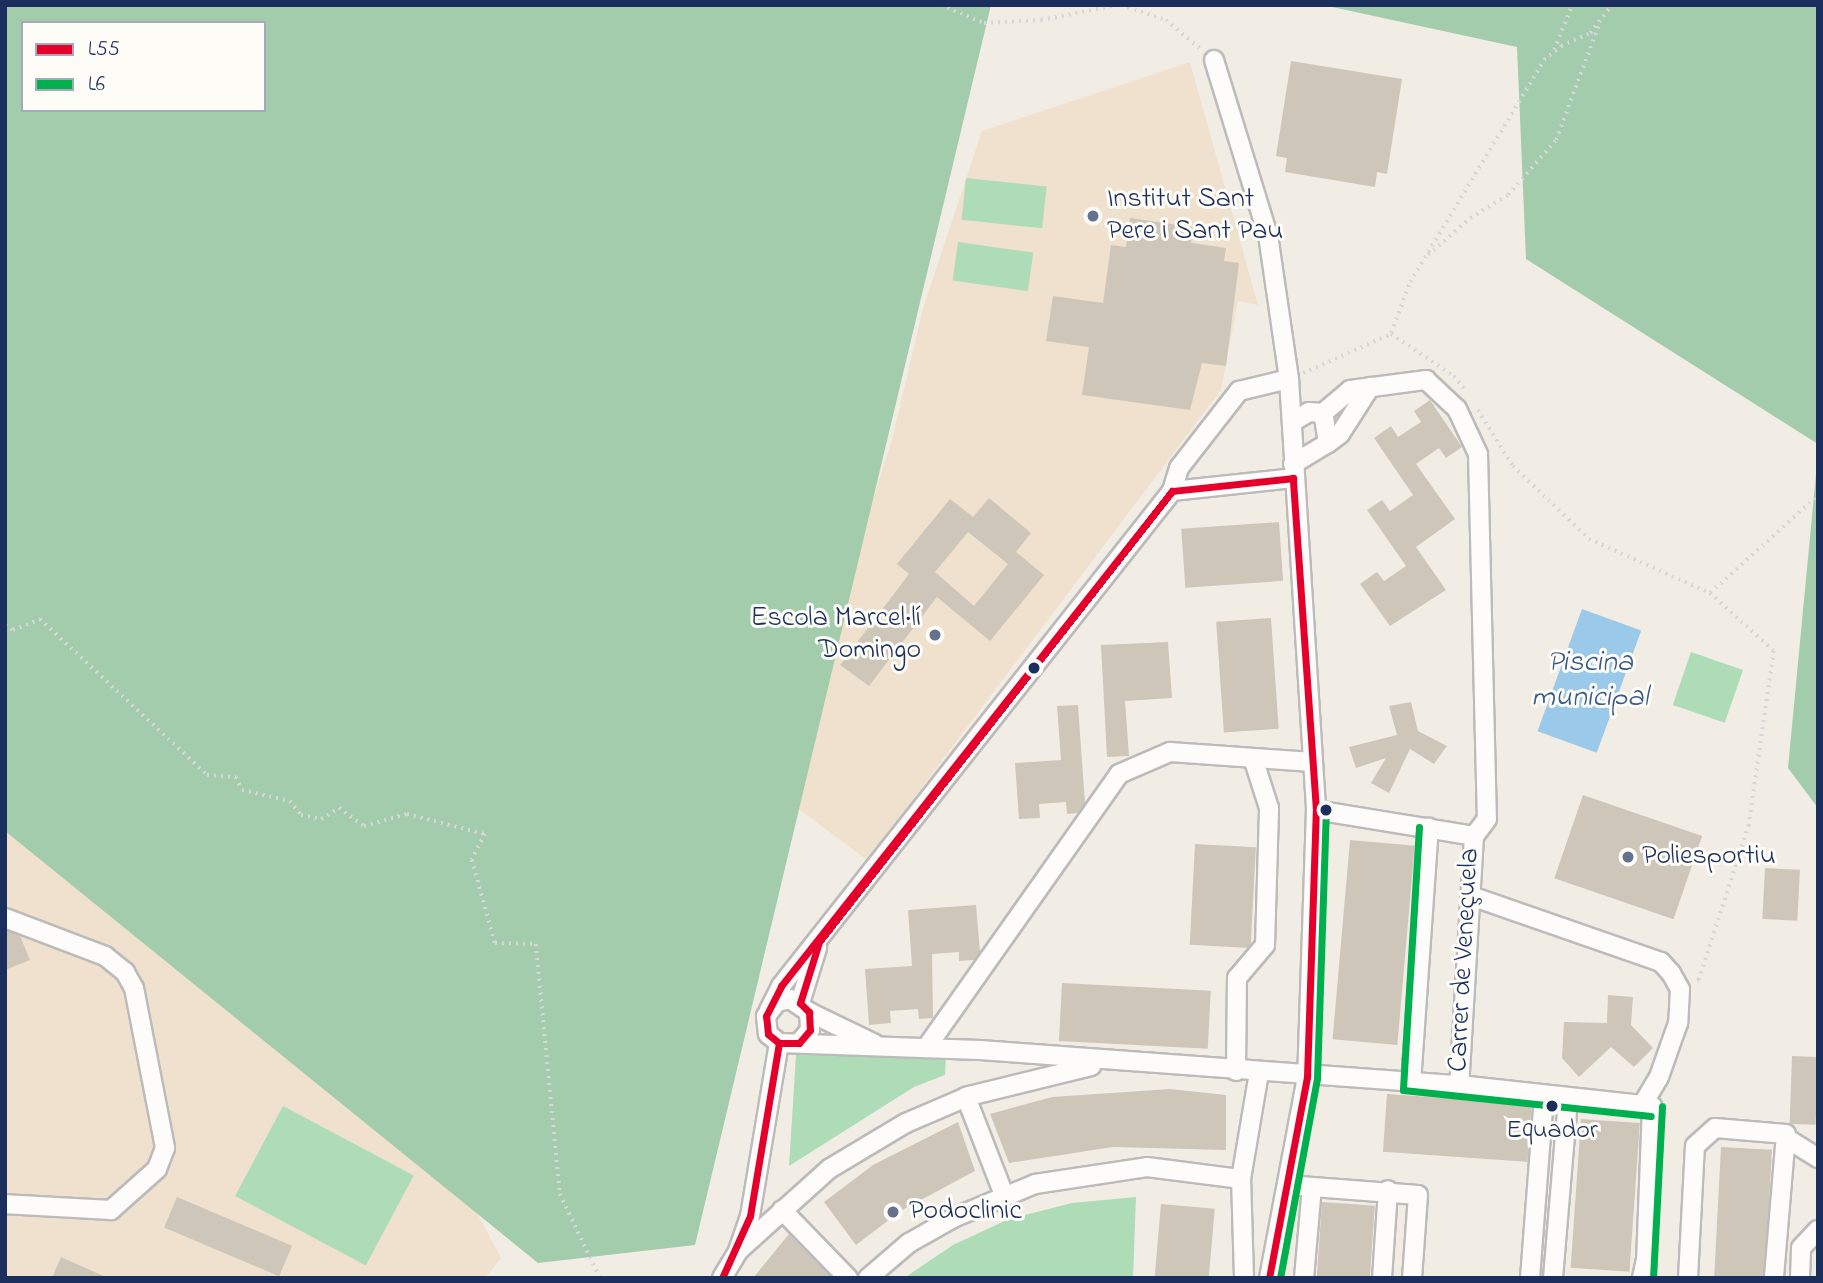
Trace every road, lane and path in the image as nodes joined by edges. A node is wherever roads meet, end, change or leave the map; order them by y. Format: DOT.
graph roads {
  1 [pos="941,5"];
  2 [pos="1119,5"];
  3 [pos="1140,5"];
  4 [pos="1572,5"];
  5 [pos="1612,5"];
  6 [pos="1143,13"];
  7 [pos="1598,24"];
  8 [pos="1553,52"];
  9 [pos="1214,60"];
  10 [pos="1424,258"];
  11 [pos="1391,334"];
  12 [pos="1289,379"];
  13 [pos="1370,387"];
  14 [pos="1323,414"];
  15 [pos="1294,421"];
  16 [pos="1328,443"];
  17 [pos="1293,471"];
  18 [pos="1172,491"];
  19 [pos="1818,495"];
  20 [pos="1710,593"];
  21 [pos="5,625"];
  22 [pos="1253,758"];
  23 [pos="1312,762"];
  24 [pos="1316,810"];
  25 [pos="1429,828"];
  26 [pos="1474,836"];
  27 [pos="1471,896"];
  28 [pos="5,918"];
  29 [pos="819,942"];
  30 [pos="1680,989"];
  31 [pos="805,1007"];
  32 [pos="766,1016"];
  33 [pos="799,1043"];
  34 [pos="779,1044"];
  35 [pos="881,1047"];
  36 [pos="926,1048"];
  37 [pos="1109,1062"];
  38 [pos="1236,1071"];
  39 [pos="1259,1073"];
  40 [pos="1307,1077"];
  41 [pos="1411,1083"];
  42 [pos="1459,1085"];
  43 [pos="1544,1096"];
  44 [pos="966,1097"];
  45 [pos="1568,1098"];
  46 [pos="1647,1106"];
  47 [pos="1786,1138"];
  48 [pos="1818,1158"];
  49 [pos="1241,1179"];
  50 [pos="1287,1185"];
  51 [pos="1312,1187"];
  52 [pos="1388,1190"];
  53 [pos="1004,1195"];
  54 [pos="5,1197"];
  55 [pos="5,1204"];
  56 [pos="782,1210"];
  57 [pos="101,1211"];
  58 [pos="1818,1230"];
  59 [pos="1809,1249"];
  60 [pos="738,1251"];
  61 [pos="600,1278"];
  62 [pos="722,1278"];
  63 [pos="848,1278"];
  64 [pos="868,1278"];
  65 [pos="1244,1278"];
  66 [pos="1269,1278"];
  67 [pos="1304,1278"];
  68 [pos="1382,1278"];
  69 [pos="1412,1278"];
  70 [pos="1530,1278"];
  71 [pos="1553,1278"];
  72 [pos="1642,1278"];
  73 [pos="1688,1278"];
  74 [pos="1774,1278"];
  75 [pos="1800,1278"];
  1 -- 2 [label="path"];
  2 -- 6 [label="path"];
  3 -- 6 [label="path"];
  4 -- 8 [label="path"];
  5 -- 7 [label="path"];
  6 -- 9 [label="path"];
  7 -- 8 [label="path"];
  7 -- 10 [label="path"];
  8 -- 10 [label="path"];
  9 -- 12 [label="street"];
  10 -- 11 [label="path"];
  11 -- 12 [label="path"];
  11 -- 20 [label="path"];
  12 -- 15 [label="street"];
  12 -- 18 [label="street"];
  13 -- 14 [label="street"];
  13 -- 16 [label="street"];
  13 -- 26 [label="street"];
  14 -- 15 [label="street"];
  14 -- 16 [label="street"];
  15 -- 17 [label="street"];
  16 -- 17 [label="street"];
  17 -- 18 [label="street"];
  17 -- 23 [label="street"];
  18 -- 29 [label="street"];
  19 -- 20 [label="path"];
  20 -- 30 [label="path"];
  21 -- 61 [label="path"];
  22 -- 23 [label="street"];
  22 -- 36 [label="street"];
  22 -- 38 [label="street"];
  23 -- 24 [label="street"];
  24 -- 25 [label="street, Carrer de Veneçuela"];
  24 -- 40 [label="street"];
  25 -- 26 [label="street, Carrer de Veneçuela"];
  25 -- 41 [label="street, Carrer de Veneçuela"];
  26 -- 27 [label="street, Carrer de Veneçuela"];
  27 -- 30 [label="street"];
  27 -- 42 [label="street, Carrer de Veneçuela"];
  28 -- 57 [label="street"];
  29 -- 31 [label="street"];
  29 -- 32 [label="street"];
  30 -- 46 [label="street"];
  31 -- 32 [label="street"];
  31 -- 33 [label="street"];
  31 -- 35 [label="street"];
  32 -- 34 [label="street"];
  33 -- 34 [label="street"];
  33 -- 35 [label="street, Carrer de Veneçuela"];
  34 -- 60 [label="street"];
  35 -- 36 [label="street, Carrer de Veneçuela"];
  36 -- 37 [label="street, Carrer de Veneçuela"];
  37 -- 38 [label="street, Carrer de Veneçuela"];
  37 -- 44 [label="street"];
  38 -- 39 [label="street, Carrer de Veneçuela"];
  39 -- 40 [label="street, Carrer de Veneçuela"];
  39 -- 49 [label="street"];
  40 -- 41 [label="street, Carrer de Veneçuela"];
  40 -- 50 [label="street"];
  41 -- 42 [label="street, Carrer de Veneçuela"];
  42 -- 43 [label="street, Carrer de Veneçuela"];
  43 -- 45 [label="street, Carrer de Veneçuela"];
  43 -- 70 [label="street"];
  44 -- 53 [label="street"];
  44 -- 56 [label="street"];
  45 -- 46 [label="street, Carrer de Veneçuela"];
  45 -- 71 [label="street"];
  46 -- 72 [label="street"];
  47 -- 48 [label="street"];
  47 -- 73 [label="street"];
  47 -- 74 [label="street"];
  49 -- 53 [label="street"];
  49 -- 65 [label="street"];
  50 -- 51 [label="street"];
  50 -- 66 [label="street"];
  51 -- 52 [label="street"];
  51 -- 67 [label="street"];
  52 -- 68 [label="street"];
  52 -- 69 [label="street"];
  53 -- 64 [label="street"];
  54 -- 57 [label="street"];
  55 -- 57 [label="street"];
  56 -- 60 [label="street"];
  56 -- 63 [label="street"];
  58 -- 59 [label="street"];
  59 -- 75 [label="street"];
  60 -- 62 [label="street"];
}
